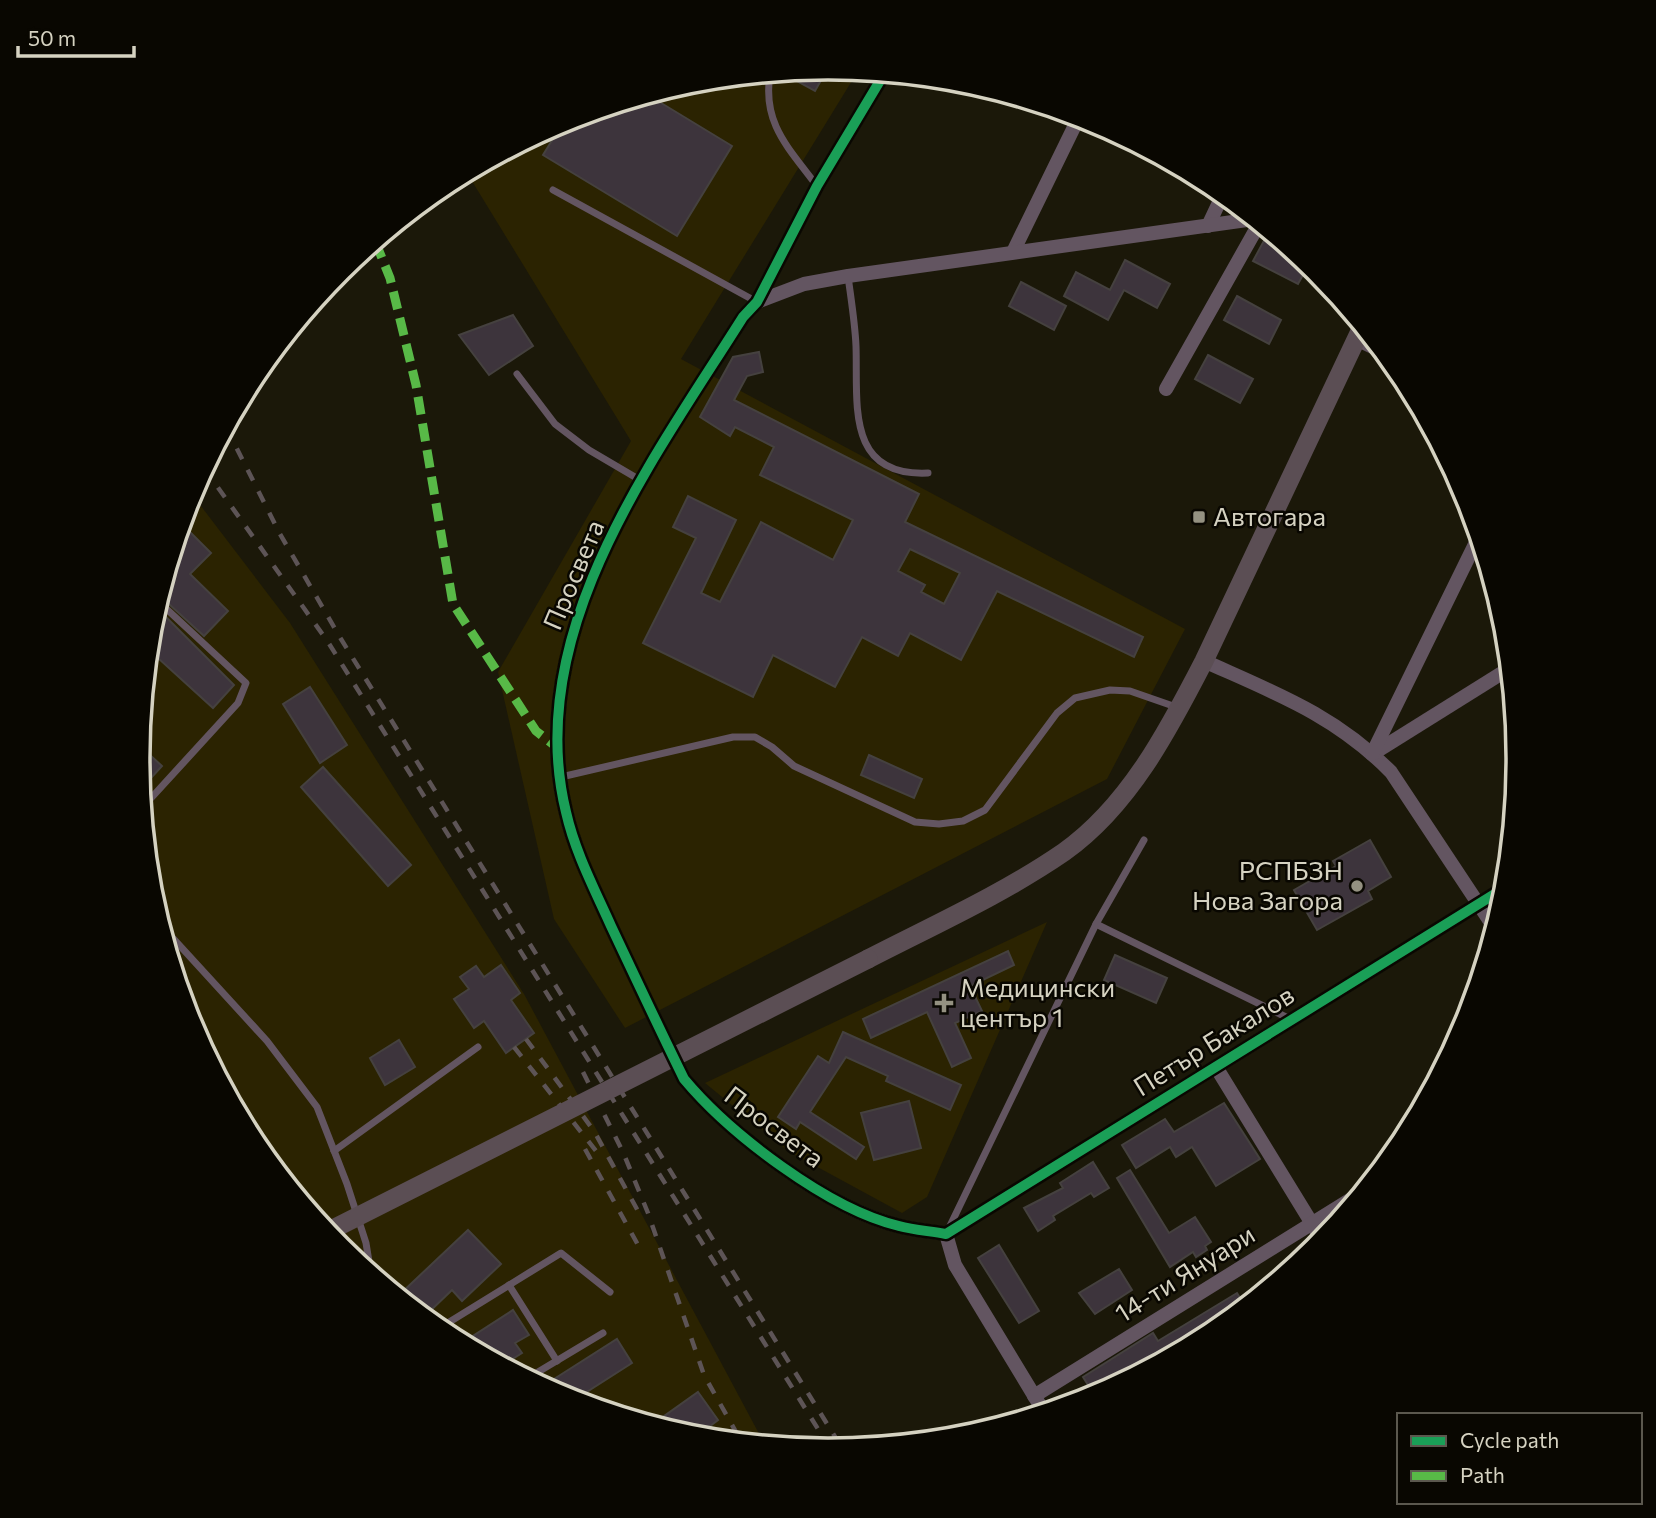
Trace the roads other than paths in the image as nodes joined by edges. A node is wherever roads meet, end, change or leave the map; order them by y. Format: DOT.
graph roads {
  1 [pos="769,83"];
  2 [pos="879,83"];
  3 [pos="1074,127"];
  4 [pos="817,186"];
  5 [pos="553,190"];
  6 [pos="1218,204"];
  7 [pos="1241,221"];
  8 [pos="1208,226"];
  9 [pos="1254,232"];
  10 [pos="1013,252"];
  11 [pos="848,276"];
  12 [pos="757,302"];
  13 [pos="1358,336"];
  14 [pos="517,374"];
  15 [pos="1166,389"];
  16 [pos="928,473"];
  17 [pos="640,480"];
  18 [pos="1473,549"];
  19 [pos="167,609"];
  20 [pos="1204,661"];
  21 [pos="1501,673"];
  22 [pos="1180,709"];
  23 [pos="1373,754"];
  24 [pos="559,777"];
  25 [pos="151,798"];
  26 [pos="1144,840"];
  27 [pos="1492,896"];
  28 [pos="1479,904"];
  29 [pos="1487,917"];
  30 [pos="1096,924"];
  31 [pos="175,940"];
  32 [pos="1292,1020"];
  33 [pos="478,1047"];
  34 [pos="1216,1067"];
  35 [pos="334,1151"];
  36 [pos="1336,1208"];
  37 [pos="1312,1223"];
  38 [pos="337,1227"];
  39 [pos="1316,1230"];
  40 [pos="946,1234"];
  41 [pos="368,1258"];
  42 [pos="509,1285"];
  43 [pos="610,1292"];
  44 [pos="450,1322"];
  45 [pos="603,1333"];
  46 [pos="557,1361"];
  47 [pos="538,1372"];
  48 [pos="1034,1396"];
  49 [pos="1039,1403"];
  1 -- 4 [label="lane"];
  2 -- 4 [label="street, Просвета"];
  3 -- 10 [label="street"];
  4 -- 12 [label="street, Просвета"];
  5 -- 12 [label="lane"];
  6 -- 8 [label="street"];
  7 -- 8 [label="street"];
  8 -- 10 [label="street"];
  9 -- 15 [label="street"];
  10 -- 11 [label="street"];
  11 -- 12 [label="street"];
  11 -- 16 [label="lane"];
  12 -- 17 [label="street, Просвета"];
  13 -- 20 [label="main road"];
  14 -- 17 [label="lane"];
  17 -- 24 [label="street, Просвета"];
  18 -- 23 [label="street"];
  19 -- 25 [label="lane"];
  20 -- 22 [label="main road"];
  20 -- 23 [label="street"];
  21 -- 23 [label="street"];
  22 -- 24 [label="lane"];
  22 -- 38 [label="main road, bridge"];
  23 -- 28 [label="street"];
  24 -- 40 [label="street, Просвета"];
  26 -- 30 [label="lane"];
  27 -- 28 [label="street, Петър Бакалов"];
  28 -- 29 [label="street"];
  28 -- 32 [label="street, Петър Бакалов"];
  30 -- 32 [label="lane"];
  30 -- 40 [label="lane"];
  31 -- 35 [label="lane"];
  32 -- 34 [label="street, Петър Бакалов"];
  33 -- 35 [label="lane"];
  34 -- 37 [label="street"];
  34 -- 40 [label="street, Петър Бакалов"];
  35 -- 41 [label="lane"];
  36 -- 37 [label="street, 14-ти Януари"];
  37 -- 39 [label="street"];
  37 -- 48 [label="street, 14-ти Януари"];
  40 -- 48 [label="street"];
  42 -- 43 [label="lane"];
  42 -- 44 [label="lane"];
  42 -- 46 [label="lane"];
  45 -- 46 [label="lane"];
  46 -- 47 [label="lane"];
  48 -- 49 [label="street"];
}
